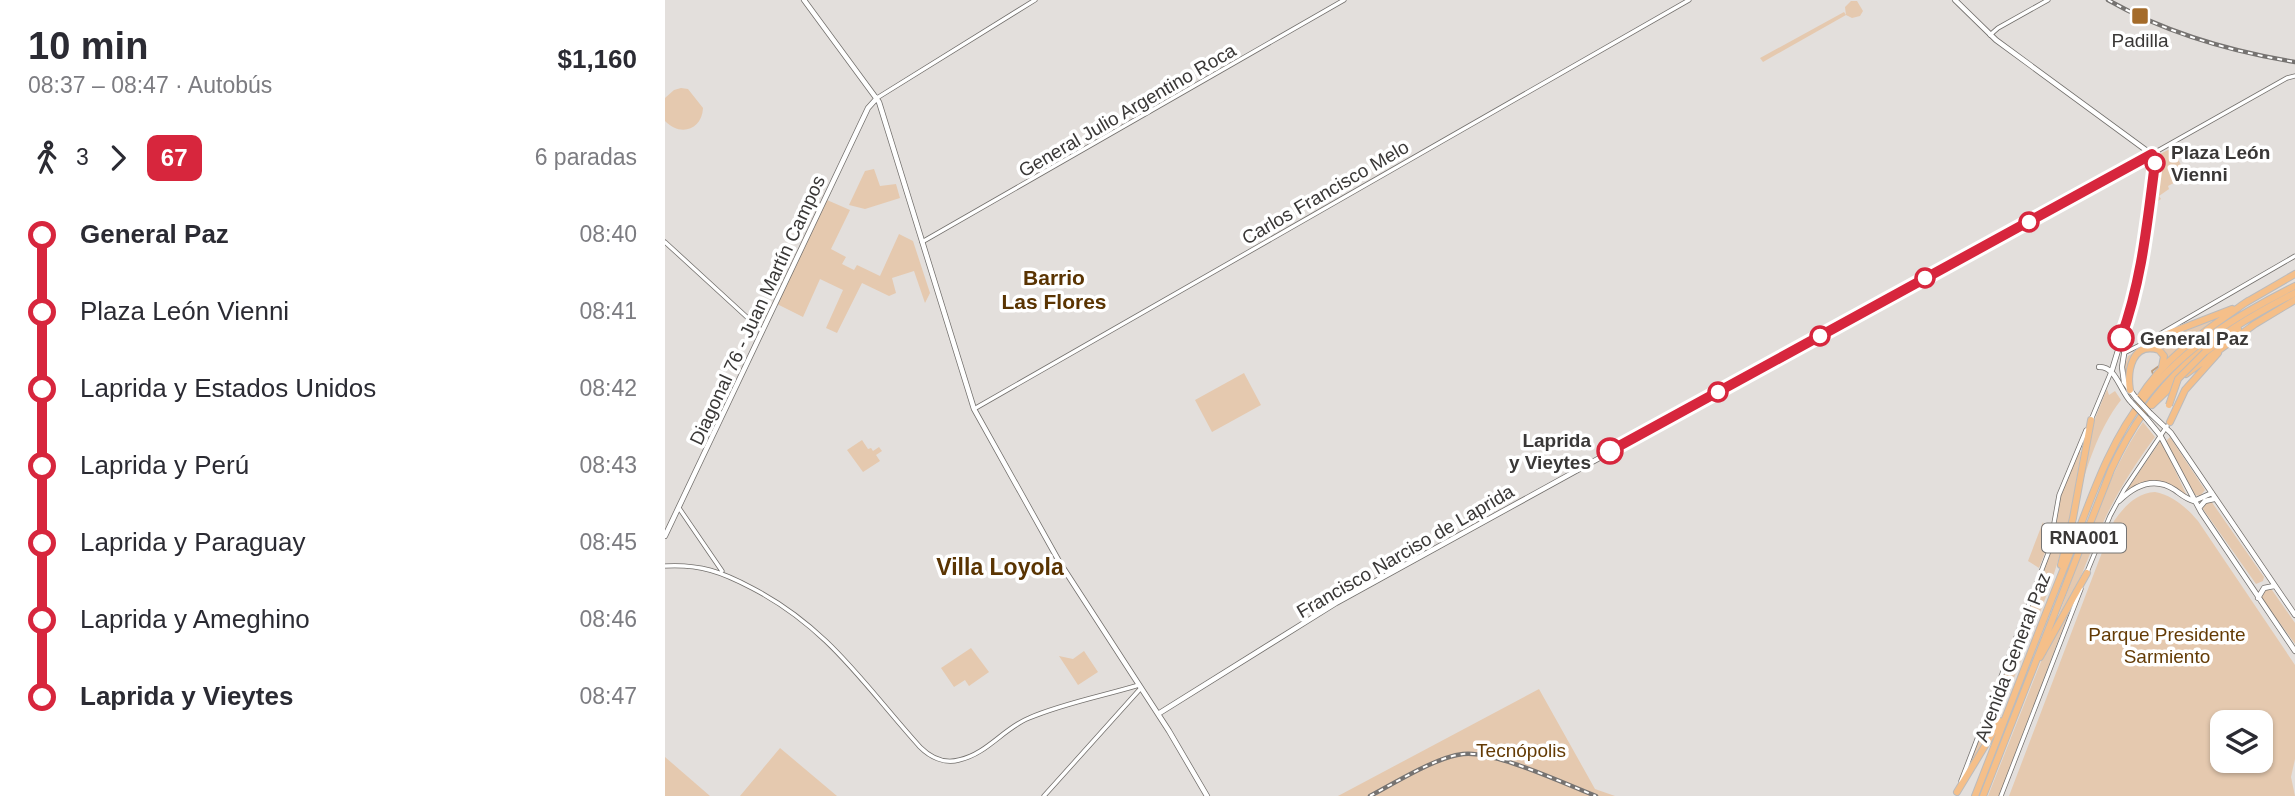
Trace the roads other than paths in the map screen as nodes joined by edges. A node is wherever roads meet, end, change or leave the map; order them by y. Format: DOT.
graph roads {
  1 [pos="804,0"];
  2 [pos="1035,0"];
  3 [pos="1344,0"];
  4 [pos="1689,0"];
  5 [pos="1955,0"];
  6 [pos="2048,0"];
  7 [pos="1990,35"];
  8 [pos="2295,76"];
  9 [pos="877,98"];
  10 [pos="2152,154"];
  11 [pos="665,242"];
  12 [pos="922,242"];
  13 [pos="2295,256"];
  14 [pos="2295,272"];
  15 [pos="2295,288"];
  16 [pos="2295,300"];
  17 [pos="2248,302"];
  18 [pos="2274,304"];
  19 [pos="2131,310"];
  20 [pos="762,331"];
  21 [pos="2149,341"];
  22 [pos="2228,343"];
  23 [pos="2114,351"];
  24 [pos="2124,353"];
  25 [pos="2119,361"];
  26 [pos="2099,367"];
  27 [pos="2112,370"];
  28 [pos="2160,370"];
  29 [pos="2122,374"];
  30 [pos="2130,390"];
  31 [pos="974,409"];
  32 [pos="2146,415"];
  33 [pos="2091,420"];
  34 [pos="2168,425"];
  35 [pos="2123,430"];
  36 [pos="2160,435"];
  37 [pos="2212,493"];
  38 [pos="2215,499"];
  39 [pos="2119,501"];
  40 [pos="2194,501"];
  41 [pos="678,508"];
  42 [pos="2199,509"];
  43 [pos="665,536"];
  44 [pos="665,566"];
  45 [pos="723,573"];
  46 [pos="2087,573"];
  47 [pos="2275,586"];
  48 [pos="2053,596"];
  49 [pos="2258,598"];
  50 [pos="2295,615"];
  51 [pos="2295,652"];
  52 [pos="2033,667"];
  53 [pos="1140,686"];
  54 [pos="2013,698"];
  55 [pos="1158,714"];
  56 [pos="1956,794"];
  57 [pos="1044,796"];
  58 [pos="1207,796"];
  59 [pos="1975,796"];
  60 [pos="1983,796"];
  61 [pos="2001,796"];
  1 -- 9 [label="main road"];
  2 -- 9 [label="street"];
  3 -- 12 [label="street, General Julio Argentino Roca"];
  4 -- 31 [label="street, Carlos Francisco Melo"];
  5 -- 7 [label="main road"];
  6 -- 7 [label="street"];
  7 -- 10 [label="main road"];
  8 -- 10 [label="street, Francisco Narciso de Laprida"];
  9 -- 12 [label="main road"];
  9 -- 20 [label="main road, Diagonal 76 - Juan Martín Campos"];
  10 -- 19 [label="main road"];
  10 -- 55 [label="main road, Francisco Narciso de Laprida"];
  11 -- 20 [label="street"];
  12 -- 31 [label="main road"];
  13 -- 21 [label="street"];
  14 -- 17 [label="highway"];
  15 -- 18 [label="highway, Avenida General Paz / RNA001"];
  15 -- 35 [label="highway, Avenida General Paz / RNA001"];
  16 -- 22 [label="highway, Avenida General Paz"];
  17 -- 21 [label="highway"];
  17 -- 28 [label="highway"];
  18 -- 32 [label="highway, Avenida General Paz / RNA001"];
  18 -- 34 [label="highway, bridge"];
  19 -- 23 [label="main road"];
  19 -- 24 [label="main road"];
  20 -- 41 [label="main road, Diagonal 76 - Juan Martín Campos"];
  21 -- 24 [label="street"];
  22 -- 32 [label="highway, Avenida General Paz"];
  22 -- 34 [label="highway"];
  23 -- 24 [label="main road"];
  23 -- 25 [label="main road"];
  23 -- 27 [label="main road"];
  24 -- 25 [label="main road"];
  24 -- 29 [label="main road"];
  25 -- 27 [label="main road"];
  25 -- 29 [label="main road"];
  26 -- 27 [label="main road"];
  27 -- 32 [label="main road, bridge"];
  27 -- 33 [label="street"];
  28 -- 30 [label="highway"];
  28 -- 35 [label="highway"];
  29 -- 30 [label="main road"];
  30 -- 32 [label="main road, bridge"];
  31 -- 53 [label="main road"];
  32 -- 34 [label="main road"];
  32 -- 36 [label="main road"];
  32 -- 52 [label="highway, Avenida General Paz / RNA001"];
  33 -- 48 [label="highway"];
  33 -- 56 [label="street"];
  34 -- 36 [label="street, Avenida General Paz"];
  34 -- 37 [label="main road"];
  35 -- 48 [label="highway, Avenida General Paz / RNA001"];
  36 -- 39 [label="street, Avenida General Paz"];
  36 -- 40 [label="main road"];
  37 -- 38 [label="main road"];
  37 -- 40 [label="main road"];
  38 -- 42 [label="main road"];
  38 -- 47 [label="main road"];
  39 -- 40 [label="main road"];
  39 -- 46 [label="street, Avenida General Paz"];
  40 -- 42 [label="main road"];
  41 -- 43 [label="main road, Diagonal 76 - Juan Martín Campos"];
  41 -- 45 [label="street"];
  42 -- 49 [label="main road"];
  44 -- 45 [label="street"];
  45 -- 53 [label="street"];
  46 -- 52 [label="highway"];
  46 -- 61 [label="street, Avenida General Paz"];
  47 -- 49 [label="main road"];
  47 -- 50 [label="main road"];
  48 -- 54 [label="highway, Avenida General Paz / RNA001"];
  49 -- 51 [label="main road"];
  52 -- 60 [label="highway, Avenida General Paz / RNA001"];
  53 -- 55 [label="main road"];
  53 -- 57 [label="street"];
  54 -- 56 [label="highway"];
  54 -- 59 [label="highway, Avenida General Paz / RNA001"];
  55 -- 58 [label="main road"];
}
